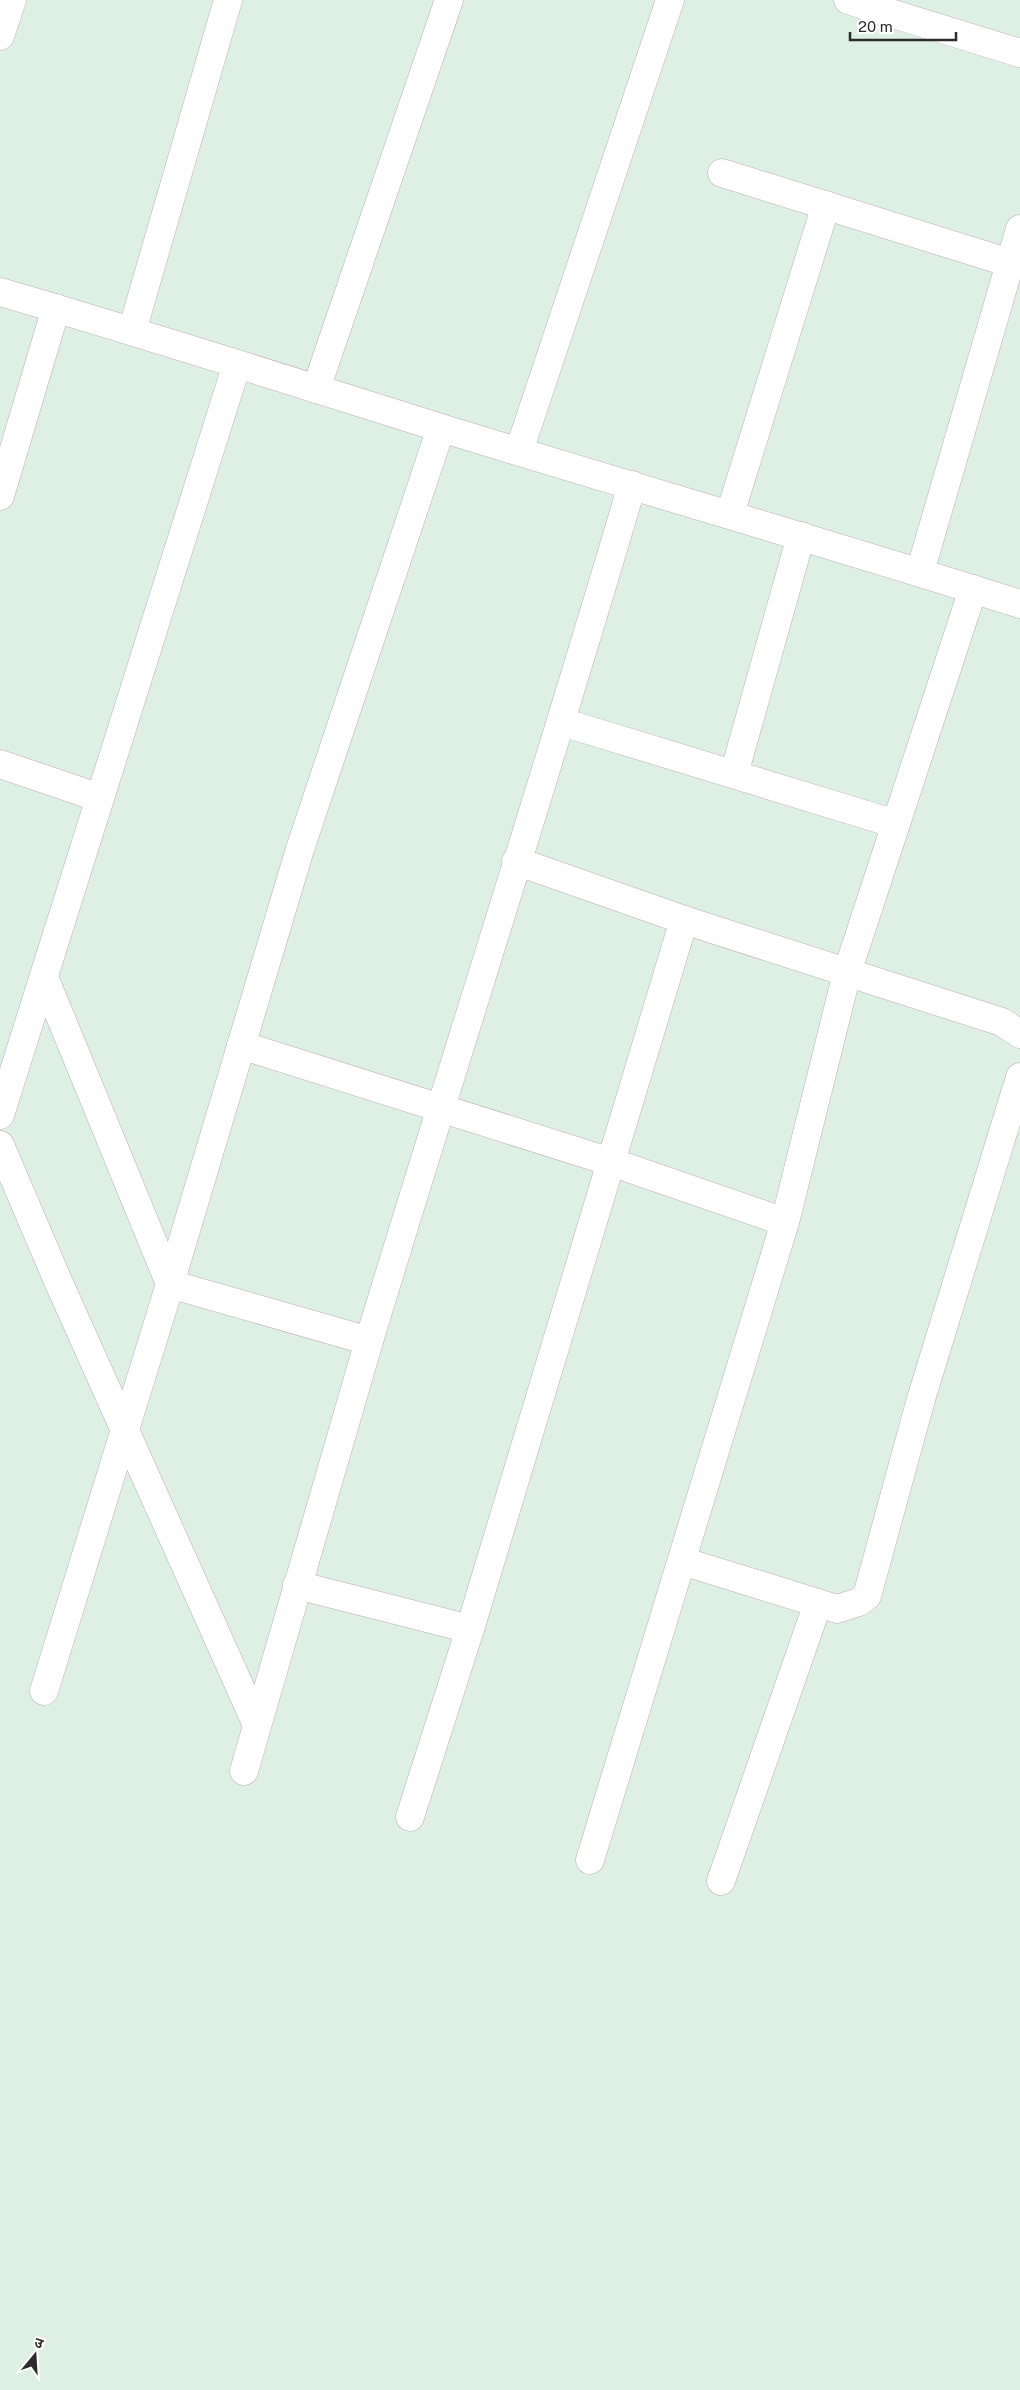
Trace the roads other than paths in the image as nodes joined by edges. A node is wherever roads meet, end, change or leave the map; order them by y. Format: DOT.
graph roads {
  1 [pos="12,0"];
  2 [pos="228,0"];
  3 [pos="449,0"];
  4 [pos="670,0"];
  5 [pos="848,0"];
  6 [pos="886,6"];
  7 [pos="0,36"];
  8 [pos="1020,53"];
  9 [pos="722,173"];
  10 [pos="826,205"];
  11 [pos="1020,229"];
  12 [pos="1010,263"];
  13 [pos="0,292"];
  14 [pos="56,308"];
  15 [pos="132,331"];
  16 [pos="237,364"];
  17 [pos="316,389"];
  18 [pos="441,428"];
  19 [pos="519,451"];
  20 [pos="632,485"];
  21 [pos="0,496"];
  22 [pos="730,514"];
  23 [pos="801,536"];
  24 [pos="920,572"];
  25 [pos="973,589"];
  26 [pos="1020,604"];
  27 [pos="562,722"];
  28 [pos="0,764"];
  29 [pos="734,774"];
  30 [pos="100,798"];
  31 [pos="896,824"];
  32 [pos="516,861"];
  33 [pos="684,920"];
  34 [pos="847,973"];
  35 [pos="44,977"];
  36 [pos="1020,1034"];
  37 [pos="241,1045"];
  38 [pos="1020,1078"];
  39 [pos="440,1108"];
  40 [pos="0,1115"];
  41 [pos="0,1144"];
  42 [pos="611,1162"];
  43 [pos="786,1222"];
  44 [pos="170,1284"];
  45 [pos="368,1341"];
  46 [pos="125,1431"];
  47 [pos="682,1561"];
  48 [pos="297,1585"];
  49 [pos="818,1603"];
  50 [pos="470,1629"];
  51 [pos="44,1691"];
  52 [pos="257,1725"];
  53 [pos="244,1771"];
  54 [pos="410,1816"];
  55 [pos="590,1860"];
  56 [pos="721,1881"];
  1 -- 7 [label="street"];
  2 -- 15 [label="street"];
  3 -- 17 [label="street"];
  4 -- 19 [label="street"];
  5 -- 6 [label="street"];
  6 -- 8 [label="street"];
  9 -- 10 [label="street"];
  10 -- 12 [label="street"];
  10 -- 22 [label="street"];
  11 -- 12 [label="street"];
  12 -- 24 [label="street"];
  13 -- 14 [label="street"];
  14 -- 15 [label="street"];
  14 -- 21 [label="street"];
  15 -- 16 [label="street"];
  16 -- 17 [label="street"];
  16 -- 30 [label="street"];
  17 -- 18 [label="street"];
  18 -- 19 [label="street"];
  18 -- 37 [label="street"];
  19 -- 20 [label="street"];
  20 -- 22 [label="street"];
  20 -- 27 [label="street"];
  22 -- 23 [label="street"];
  23 -- 24 [label="street"];
  23 -- 29 [label="street"];
  24 -- 25 [label="street"];
  25 -- 26 [label="street"];
  25 -- 31 [label="street"];
  27 -- 29 [label="street"];
  27 -- 32 [label="street"];
  28 -- 30 [label="street"];
  29 -- 31 [label="street"];
  30 -- 35 [label="street"];
  31 -- 34 [label="street"];
  32 -- 33 [label="street"];
  32 -- 39 [label="street"];
  33 -- 34 [label="street"];
  33 -- 42 [label="street"];
  34 -- 36 [label="street"];
  34 -- 43 [label="street"];
  35 -- 40 [label="street"];
  35 -- 44 [label="street"];
  37 -- 39 [label="street"];
  37 -- 44 [label="street"];
  38 -- 49 [label="street"];
  39 -- 42 [label="street"];
  39 -- 45 [label="street"];
  41 -- 46 [label="street"];
  42 -- 43 [label="street"];
  42 -- 50 [label="street"];
  43 -- 47 [label="street"];
  44 -- 45 [label="street"];
  44 -- 46 [label="street"];
  45 -- 48 [label="street"];
  46 -- 51 [label="street"];
  46 -- 52 [label="street"];
  47 -- 49 [label="street"];
  47 -- 55 [label="street"];
  48 -- 50 [label="street"];
  48 -- 52 [label="street"];
  49 -- 56 [label="street"];
  50 -- 54 [label="street"];
  52 -- 53 [label="street"];
}
